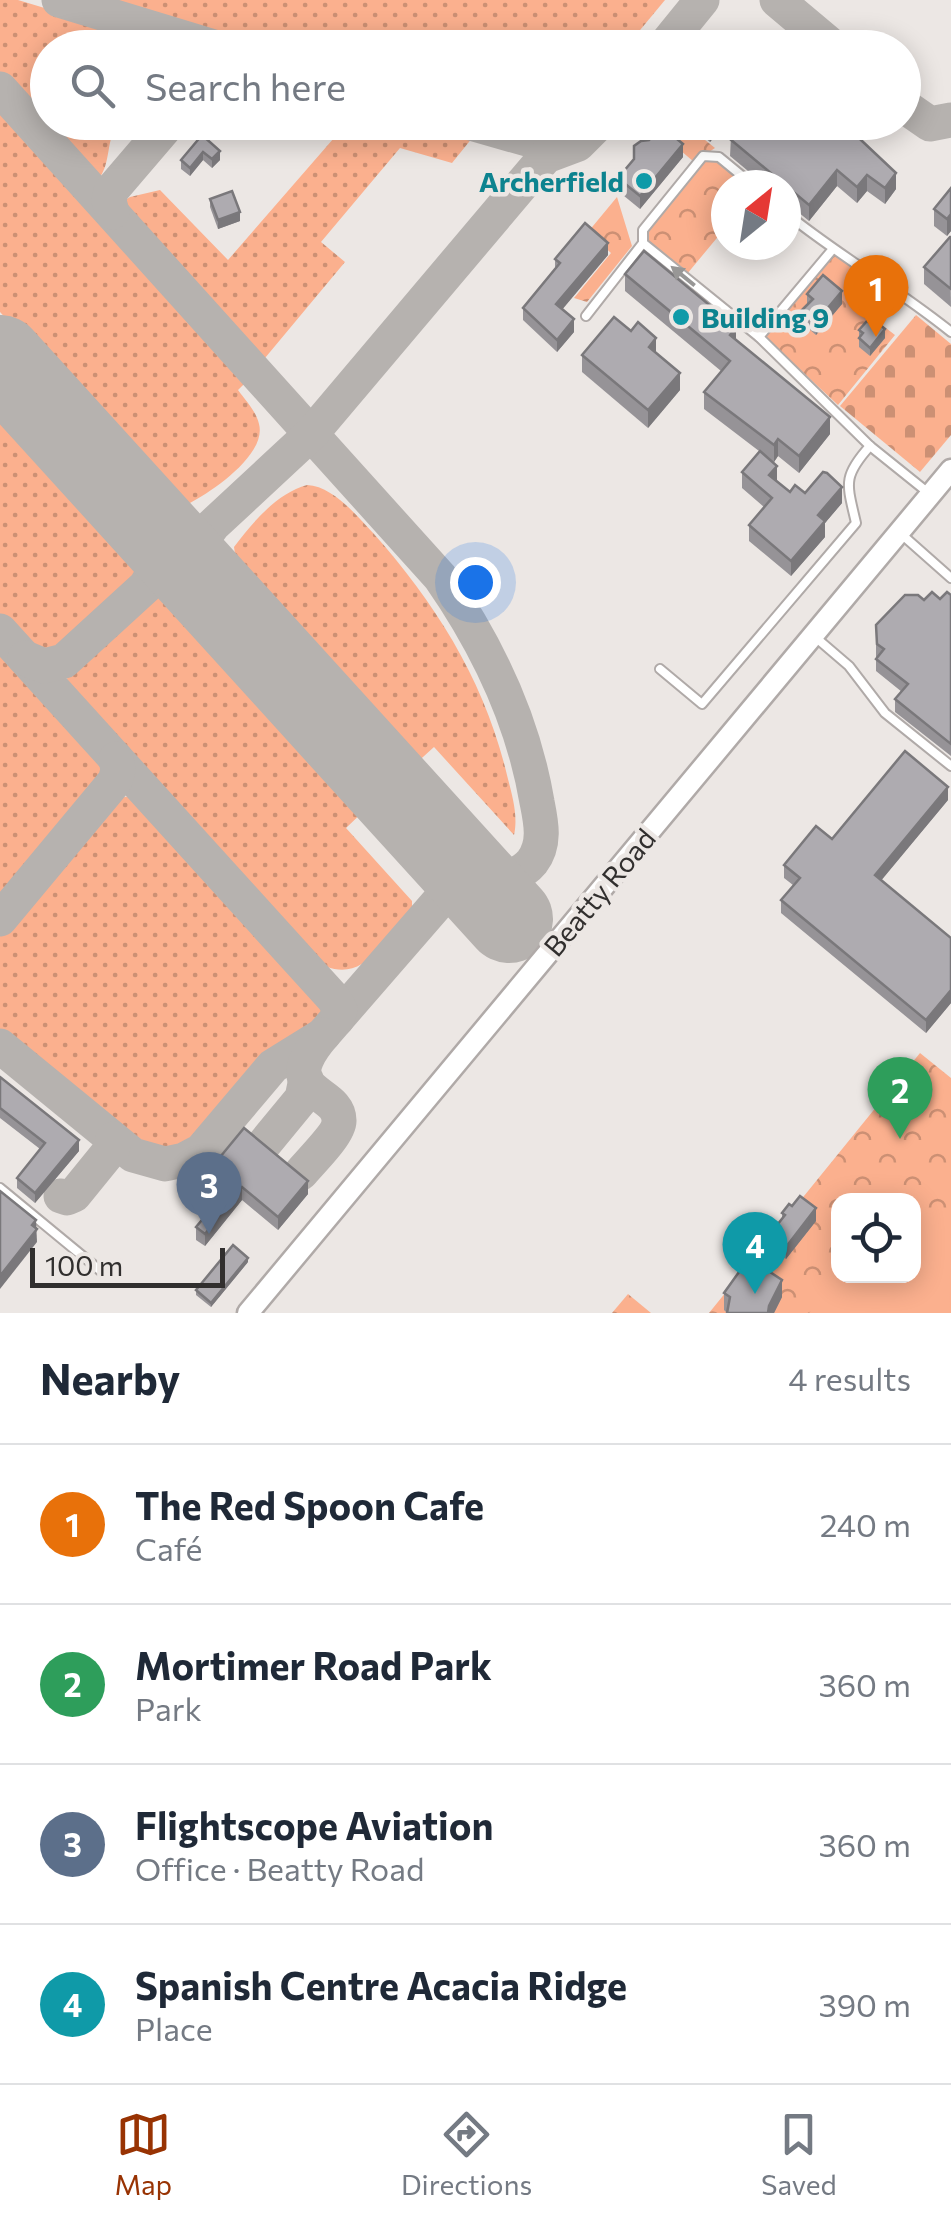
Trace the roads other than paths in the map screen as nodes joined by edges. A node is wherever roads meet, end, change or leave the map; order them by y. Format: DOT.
graph roads {
  1 [pos="735,170"];
  2 [pos="801,224"];
  3 [pos="642,242"];
  4 [pos="832,250"];
  5 [pos="586,316"];
  6 [pos="951,332"];
  7 [pos="759,337"];
  8 [pos="870,446"];
  9 [pos="951,470"];
  10 [pos="931,495"];
  11 [pos="900,532"];
  12 [pos="951,578"];
  13 [pos="813,635"];
  14 [pos="660,670"];
  15 [pos="951,766"];
  16 [pos="0,1188"];
  17 [pos="102,1272"];
  18 [pos="248,1313"];
  1 -- 3 [label="lane"];
  2 -- 4 [label="lane"];
  3 -- 5 [label="lane"];
  7 -- 3 [label="lane, one-way"];
  4 -- 6 [label="lane"];
  4 -- 7 [label="lane"];
  7 -- 8 [label="lane"];
  8 -- 10 [label="lane"];
  8 -- 14 [label="lane"];
  9 -- 10 [label="main road, Beatty Road"];
  10 -- 11 [label="main road, Beatty Road"];
  11 -- 12 [label="lane"];
  11 -- 13 [label="main road, Beatty Road"];
  13 -- 15 [label="lane"];
  13 -- 18 [label="main road, Beatty Road"];
  16 -- 17 [label="lane"];
}
